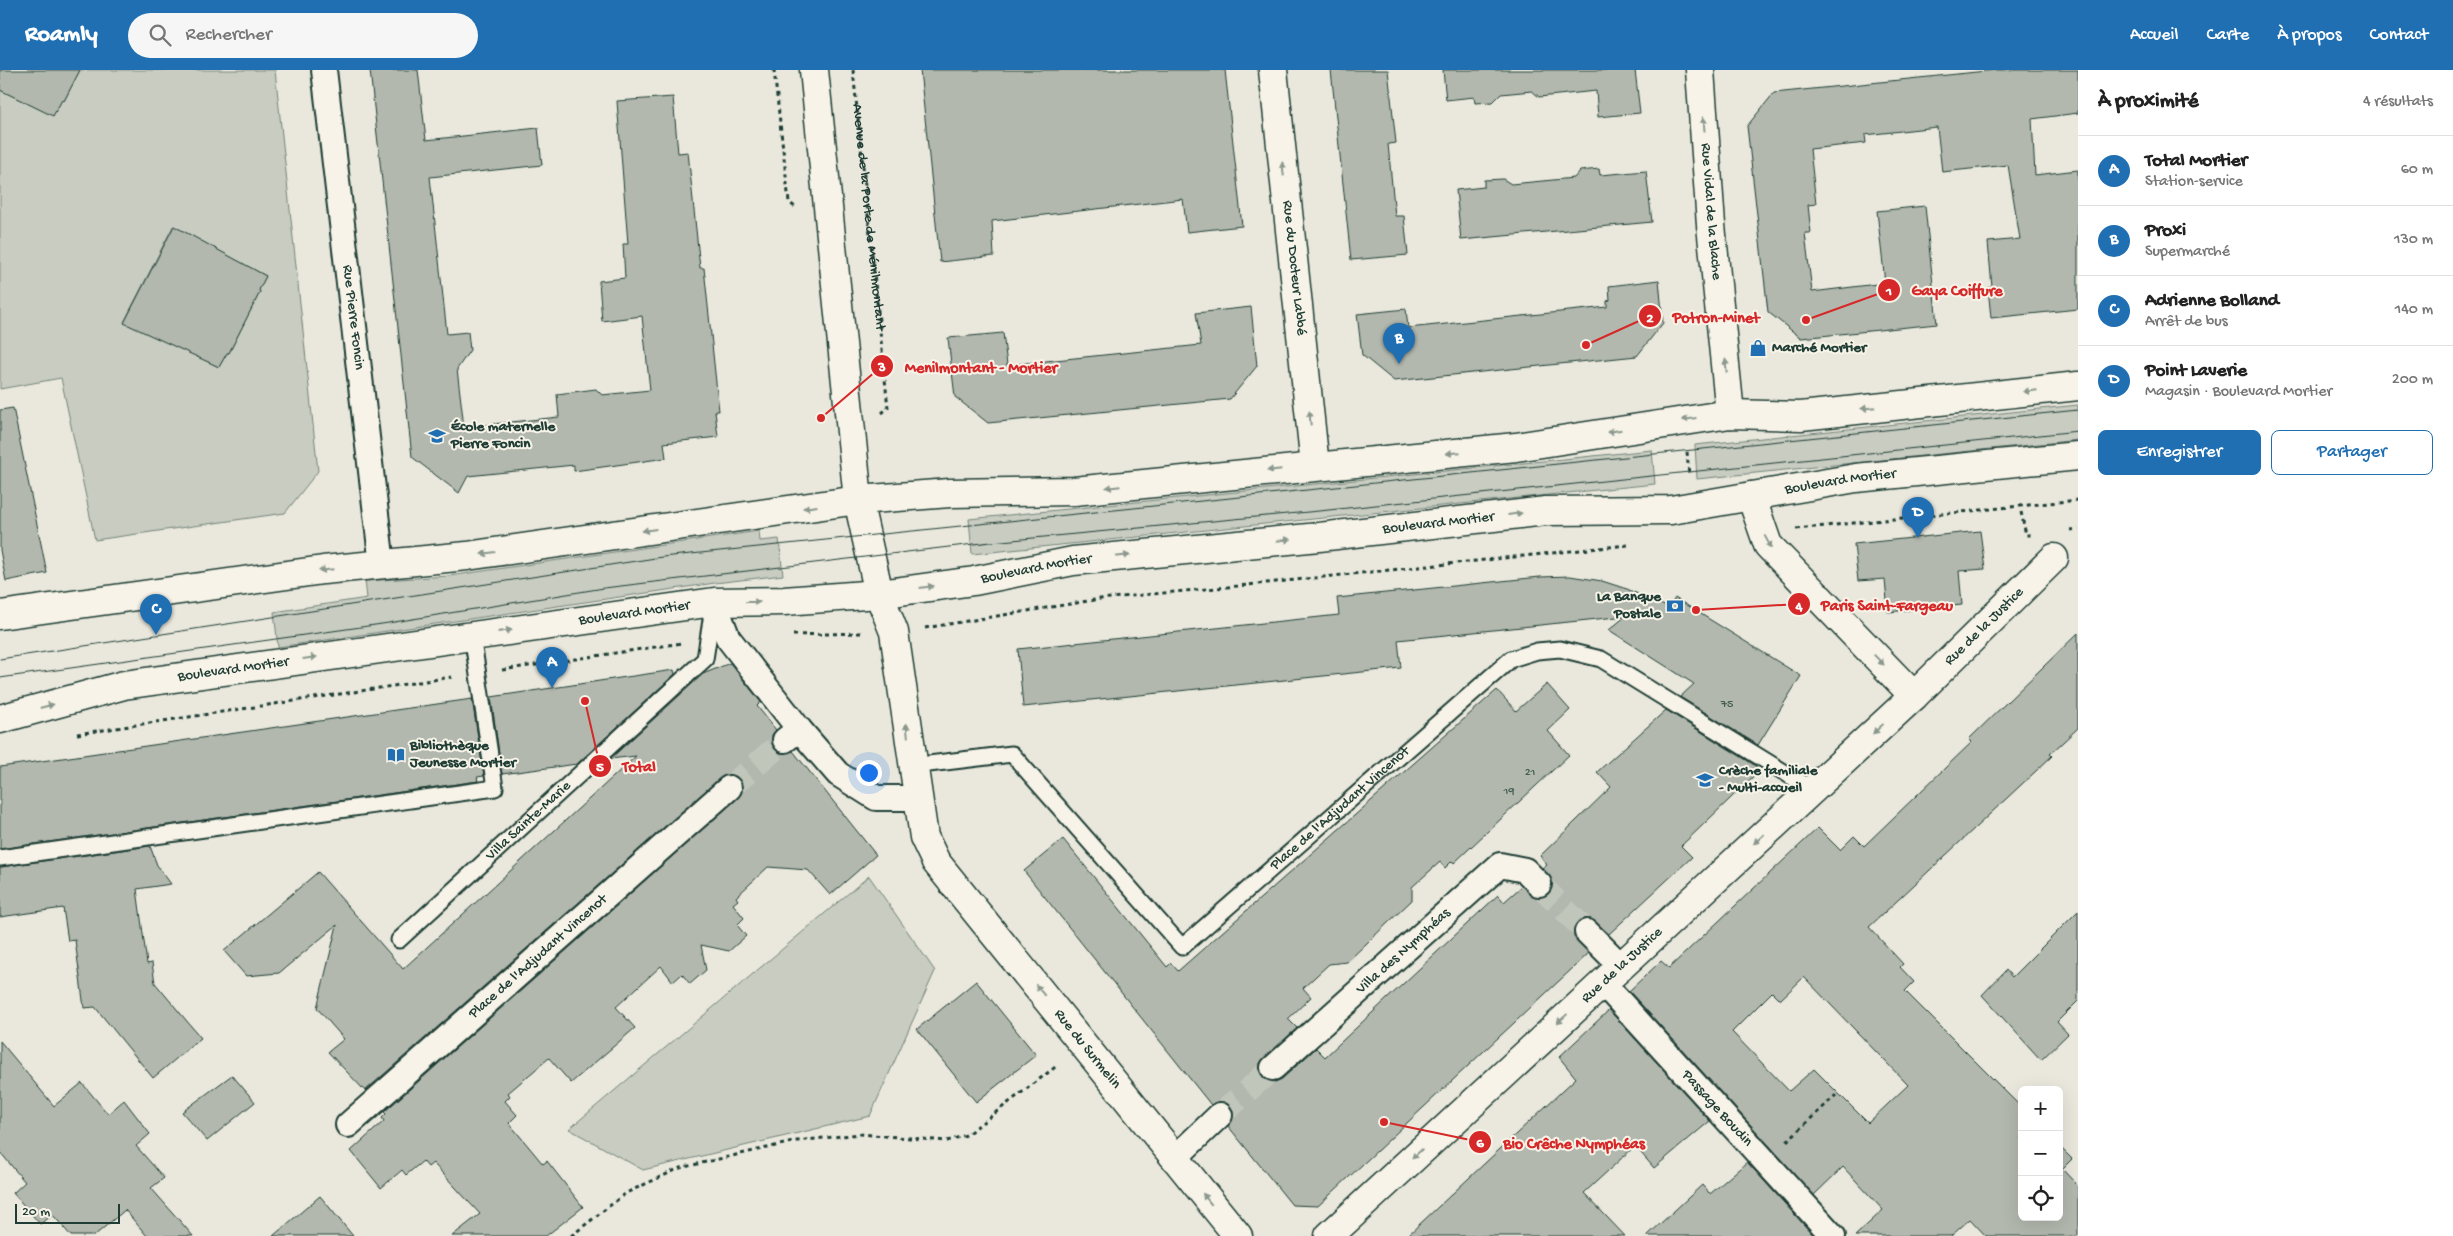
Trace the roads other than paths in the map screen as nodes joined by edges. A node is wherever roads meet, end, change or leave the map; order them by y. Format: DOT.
graph roads {
  1 [pos="324,70"];
  2 [pos="814,70"];
  3 [pos="1273,70"];
  4 [pos="1700,70"];
  5 [pos="2078,386"];
  6 [pos="1730,414"];
  7 [pos="2078,456"];
  8 [pos="1315,466"];
  9 [pos="1751,496"];
  10 [pos="858,500"];
  11 [pos="2054,558"];
  12 [pos="382,565"];
  13 [pos="879,594"];
  14 [pos="714,602"];
  15 [pos="0,614"];
  16 [pos="472,635"];
  17 [pos="1914,696"];
  18 [pos="0,719"];
  19 [pos="912,766"];
  20 [pos="728,788"];
  21 [pos="1813,790"];
  22 [pos="916,798"];
  23 [pos="0,858"];
  24 [pos="1539,884"];
  25 [pos="1587,932"];
  26 [pos="399,940"];
  27 [pos="1611,973"];
  28 [pos="1273,1068"];
  29 [pos="1220,1115"];
  30 [pos="348,1125"];
  31 [pos="1175,1158"];
  32 [pos="1238,1236"];
  33 [pos="1329,1236"];
  34 [pos="1833,1236"];
  1 -- 12 [label="street, Rue Pierre Foncin"];
  2 -- 10 [label="main road"];
  8 -- 3 [label="main road, Rue du Docteur Labbé, one-way"];
  6 -- 4 [label="main road, Rue Vidal de la Blache, one-way"];
  5 -- 6 [label="main road, one-way"];
  6 -- 8 [label="main road, one-way"];
  7 -- 9 [label="main road, Boulevard Mortier"];
  8 -- 10 [label="main road, one-way"];
  13 -- 9 [label="main road, Boulevard Mortier, one-way"];
  9 -- 17 [label="main road, one-way"];
  10 -- 12 [label="main road, one-way"];
  10 -- 13 [label="main road"];
  11 -- 17 [label="main road, Rue de la Justice"];
  12 -- 15 [label="main road, one-way"];
  14 -- 13 [label="main road, Boulevard Mortier, one-way"];
  19 -- 13 [label="main road, one-way"];
  16 -- 14 [label="main road, Boulevard Mortier, one-way"];
  14 -- 22 [label="street"];
  14 -- 26 [label="lane, Villa Sainte-Marie"];
  18 -- 16 [label="main road, Boulevard Mortier, one-way"];
  16 -- 23 [label="lane"];
  17 -- 21 [label="main road, Rue de la Justice, one-way"];
  19 -- 21 [label="lane, Place de l'Adjudant Vincenot"];
  19 -- 22 [label="main road"];
  20 -- 30 [label="street, Place de l'Adjudant Vincenot"];
  21 -- 27 [label="main road, Rue de la Justice, one-way"];
  31 -- 22 [label="main road, Rue du Surmelin, one-way"];
  24 -- 28 [label="street, Villa des Nymphéas"];
  25 -- 27 [label="street"];
  27 -- 33 [label="main road, Rue de la Justice, one-way"];
  27 -- 34 [label="street, Passage Boudin"];
  29 -- 31 [label="street"];
  32 -- 31 [label="main road, Rue du Surmelin, one-way"];
}
